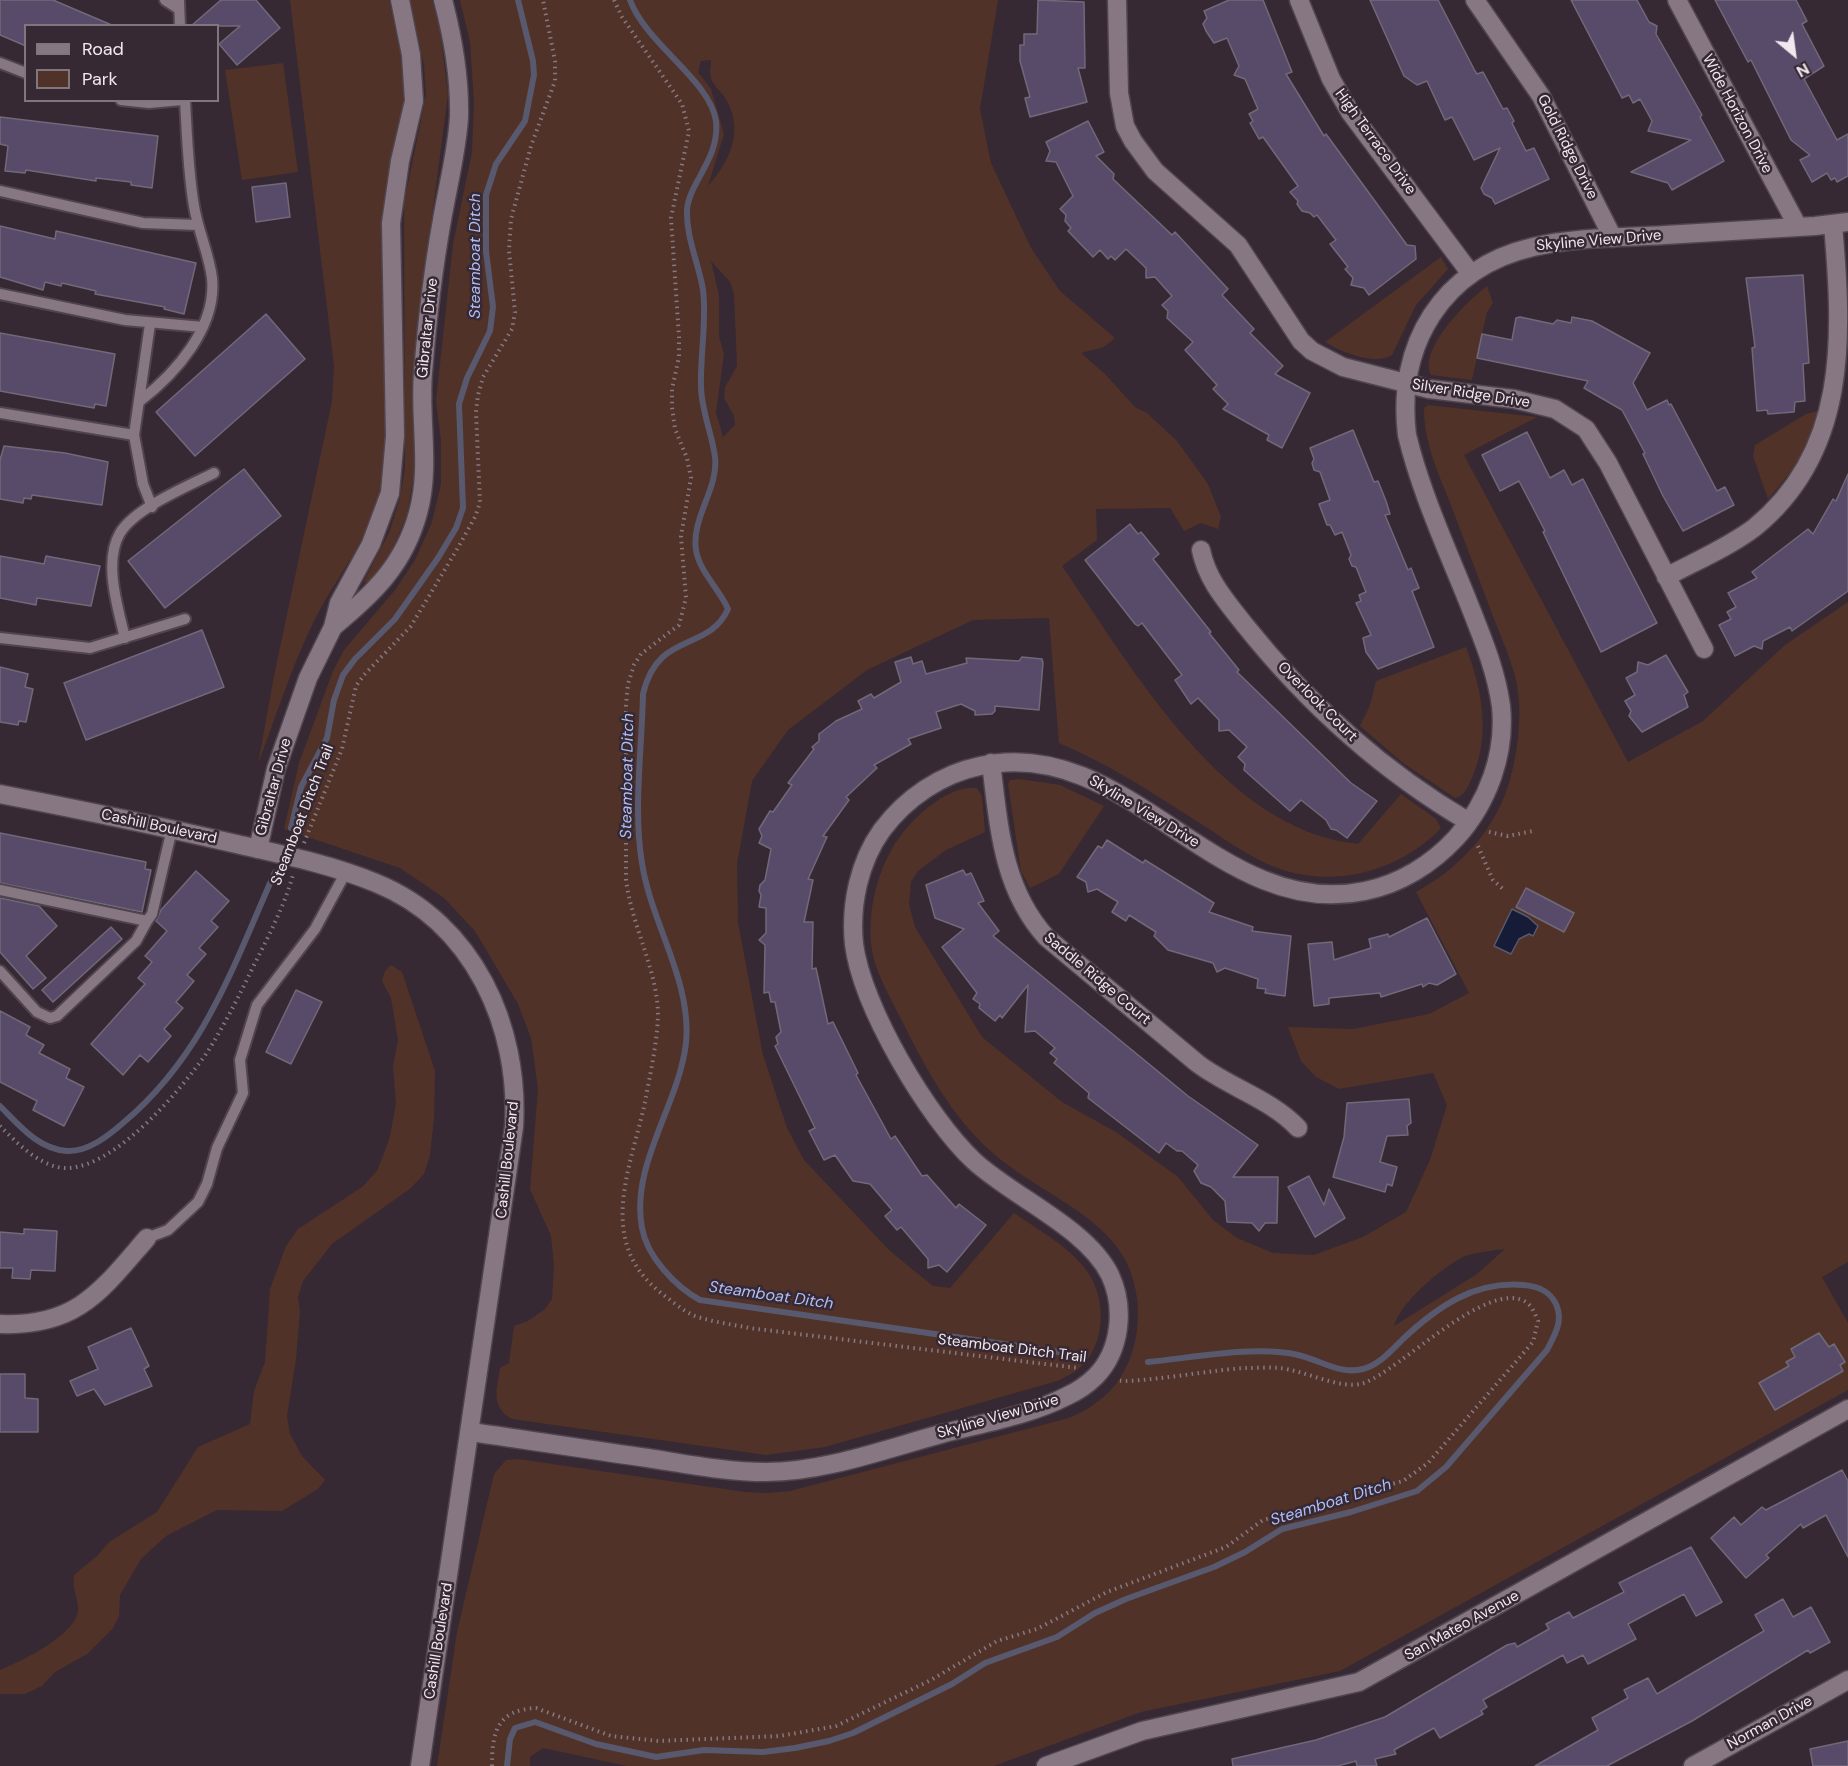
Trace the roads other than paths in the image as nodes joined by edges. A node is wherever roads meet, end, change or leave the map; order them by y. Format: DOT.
graph roads {
  1 [pos="165,0"];
  2 [pos="399,0"];
  3 [pos="443,0"];
  4 [pos="1117,0"];
  5 [pos="1299,0"];
  6 [pos="1475,0"];
  7 [pos="1677,0"];
  8 [pos="179,4"];
  9 [pos="180,24"];
  10 [pos="0,63"];
  11 [pos="24,72"];
  12 [pos="140,102"];
  13 [pos="160,102"];
  14 [pos="183,102"];
  15 [pos="0,190"];
  16 [pos="1841,223"];
  17 [pos="198,225"];
  18 [pos="1798,227"];
  19 [pos="1613,238"];
  20 [pos="1471,274"];
  21 [pos="0,294"];
  22 [pos="150,324"];
  23 [pos="203,327"];
  24 [pos="1406,384"];
  25 [pos="140,401"];
  26 [pos="0,413"];
  27 [pos="134,435"];
  28 [pos="214,473"];
  29 [pos="152,507"];
  30 [pos="1202,550"];
  31 [pos="1666,577"];
  32 [pos="185,619"];
  33 [pos="333,627"];
  34 [pos="0,638"];
  35 [pos="125,638"];
  36 [pos="1704,649"];
  37 [pos="991,763"];
  38 [pos="0,794"];
  39 [pos="1469,822"];
  40 [pos="172,829"];
  41 [pos="258,849"];
  42 [pos="346,872"];
  43 [pos="0,890"];
  44 [pos="147,921"];
  45 [pos="0,971"];
  46 [pos="1298,1128"];
  47 [pos="147,1239"];
  48 [pos="0,1324"];
  49 [pos="1848,1409"];
  50 [pos="470,1432"];
  51 [pos="1848,1680"];
  52 [pos="1057,1764"];
  53 [pos="420,1766"];
  54 [pos="1693,1766"];
  1 -- 8 [label="lane"];
  2 -- 33 [label="street, Gibraltar Drive"];
  3 -- 33 [label="street, Gibraltar Drive"];
  4 -- 24 [label="street, Silver Ridge Drive"];
  5 -- 20 [label="street, High Terrace Drive"];
  6 -- 19 [label="street, Gold Ridge Drive"];
  7 -- 18 [label="street, Wide Horizon Drive"];
  8 -- 9 [label="lane"];
  10 -- 11 [label="lane"];
  12 -- 13 [label="lane"];
  14 -- 17 [label="lane"];
  15 -- 17 [label="lane"];
  16 -- 18 [label="street, Skyline View Drive"];
  16 -- 31 [label="street"];
  17 -- 23 [label="lane"];
  18 -- 19 [label="street, Skyline View Drive"];
  19 -- 20 [label="street, Skyline View Drive"];
  20 -- 24 [label="street, Skyline View Drive"];
  21 -- 22 [label="lane"];
  22 -- 23 [label="lane"];
  22 -- 25 [label="lane"];
  23 -- 25 [label="lane"];
  24 -- 31 [label="street, Silver Ridge Drive"];
  24 -- 39 [label="street, Skyline View Drive"];
  25 -- 27 [label="lane"];
  26 -- 27 [label="lane"];
  27 -- 29 [label="lane"];
  28 -- 29 [label="lane"];
  29 -- 35 [label="lane"];
  30 -- 39 [label="street, Overlook Court"];
  31 -- 36 [label="street, Silver Ridge Drive"];
  32 -- 35 [label="lane"];
  33 -- 41 [label="street, Gibraltar Drive"];
  34 -- 35 [label="lane"];
  37 -- 39 [label="street, Skyline View Drive"];
  37 -- 46 [label="street, Saddle Ridge Court"];
  37 -- 50 [label="street, Skyline View Drive"];
  38 -- 40 [label="street, Cashill Boulevard"];
  40 -- 41 [label="street, Cashill Boulevard"];
  40 -- 44 [label="lane"];
  41 -- 42 [label="street, Cashill Boulevard"];
  42 -- 47 [label="lane"];
  42 -- 50 [label="street, Cashill Boulevard"];
  43 -- 44 [label="lane"];
  44 -- 45 [label="lane"];
  47 -- 48 [label="street"];
  49 -- 52 [label="street, San Mateo Avenue"];
  50 -- 53 [label="street, Cashill Boulevard"];
  51 -- 54 [label="street, Norman Drive"];
}
